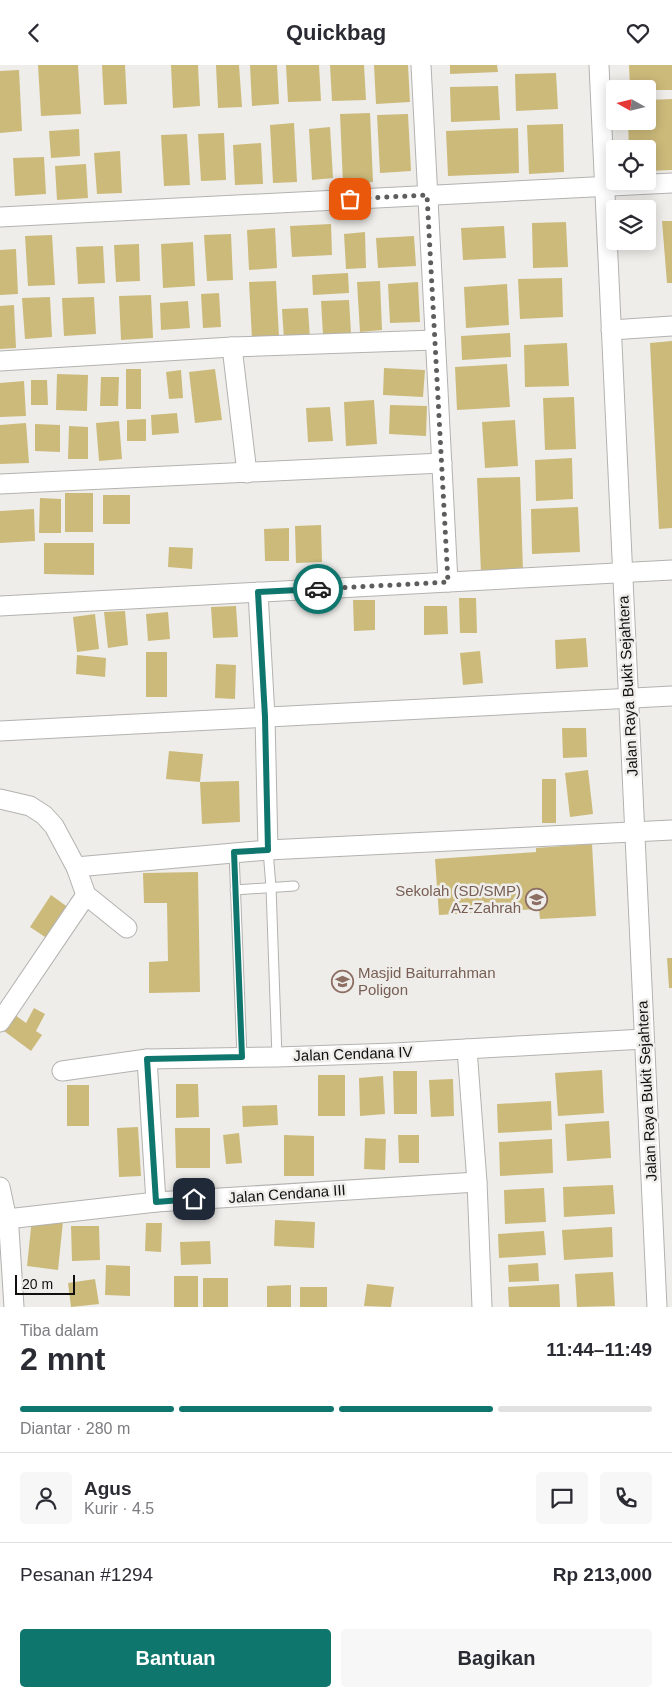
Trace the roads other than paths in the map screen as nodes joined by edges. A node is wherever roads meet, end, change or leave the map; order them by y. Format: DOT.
graph roads {
  1 [pos="421,65"];
  2 [pos="599,65"];
  3 [pos="672,183"];
  4 [pos="604,186"];
  5 [pos="427,195"];
  6 [pos="0,217"];
  7 [pos="672,326"];
  8 [pos="611,330"];
  9 [pos="435,340"];
  10 [pos="232,347"];
  11 [pos="0,361"];
  12 [pos="442,463"];
  13 [pos="247,473"];
  14 [pos="0,484"];
  15 [pos="672,570"];
  16 [pos="622,573"];
  17 [pos="448,582"];
  18 [pos="258,592"];
  19 [pos="0,606"];
  20 [pos="672,696"];
  21 [pos="628,698"];
  22 [pos="265,717"];
  23 [pos="0,731"];
  24 [pos="0,799"];
  25 [pos="672,830"];
  26 [pos="634,832"];
  27 [pos="268,850"];
  28 [pos="234,852"];
  29 [pos="76,867"];
  30 [pos="294,886"];
  31 [pos="271,887"];
  32 [pos="235,890"];
  33 [pos="86,895"];
  34 [pos="127,929"];
  35 [pos="0,1022"];
  36 [pos="644,1039"];
  37 [pos="467,1049"];
  38 [pos="242,1057"];
  39 [pos="277,1057"];
  40 [pos="147,1059"];
  41 [pos="62,1071"];
  42 [pos="477,1182"];
  43 [pos="0,1187"];
  44 [pos="156,1202"];
  45 [pos="7,1219"];
  46 [pos="14,1307"];
  47 [pos="482,1307"];
  48 [pos="657,1307"];
  1 -- 5 [label="street"];
  2 -- 4 [label="street, Jalan Raya Bukit Sejahtera"];
  3 -- 4 [label="street"];
  4 -- 5 [label="street"];
  4 -- 8 [label="street, Jalan Raya Bukit Sejahtera"];
  5 -- 6 [label="street"];
  5 -- 9 [label="street"];
  7 -- 8 [label="street"];
  8 -- 16 [label="street, Jalan Raya Bukit Sejahtera"];
  9 -- 10 [label="street"];
  9 -- 12 [label="street"];
  10 -- 11 [label="street"];
  10 -- 13 [label="street"];
  12 -- 13 [label="street"];
  12 -- 17 [label="street"];
  13 -- 14 [label="street"];
  15 -- 16 [label="street"];
  16 -- 17 [label="street"];
  16 -- 21 [label="street, Jalan Raya Bukit Sejahtera"];
  17 -- 18 [label="street"];
  18 -- 19 [label="street"];
  18 -- 22 [label="street"];
  20 -- 21 [label="street"];
  21 -- 22 [label="street"];
  21 -- 26 [label="street, Jalan Raya Bukit Sejahtera"];
  22 -- 23 [label="street"];
  22 -- 27 [label="street"];
  24 -- 29 [label="street"];
  25 -- 26 [label="street"];
  26 -- 27 [label="street"];
  26 -- 36 [label="street, Jalan Raya Bukit Sejahtera"];
  27 -- 28 [label="street"];
  27 -- 31 [label="lane"];
  28 -- 29 [label="street"];
  28 -- 32 [label="lane"];
  29 -- 33 [label="street"];
  30 -- 31 [label="lane"];
  31 -- 32 [label="lane"];
  31 -- 39 [label="lane"];
  32 -- 38 [label="lane"];
  33 -- 34 [label="street"];
  33 -- 35 [label="street"];
  36 -- 37 [label="street, Jalan Cendana IV"];
  36 -- 48 [label="street, Jalan Raya Bukit Sejahtera"];
  37 -- 39 [label="street, Jalan Cendana IV"];
  37 -- 42 [label="street"];
  38 -- 39 [label="street, Jalan Cendana IV"];
  38 -- 40 [label="street, Jalan Cendana IV"];
  40 -- 41 [label="street, Jalan Cendana IV"];
  40 -- 44 [label="street"];
  42 -- 44 [label="street, Jalan Cendana III"];
  42 -- 47 [label="street"];
  43 -- 45 [label="street"];
  44 -- 45 [label="street, Jalan Cendana III"];
  45 -- 46 [label="street"];
}
